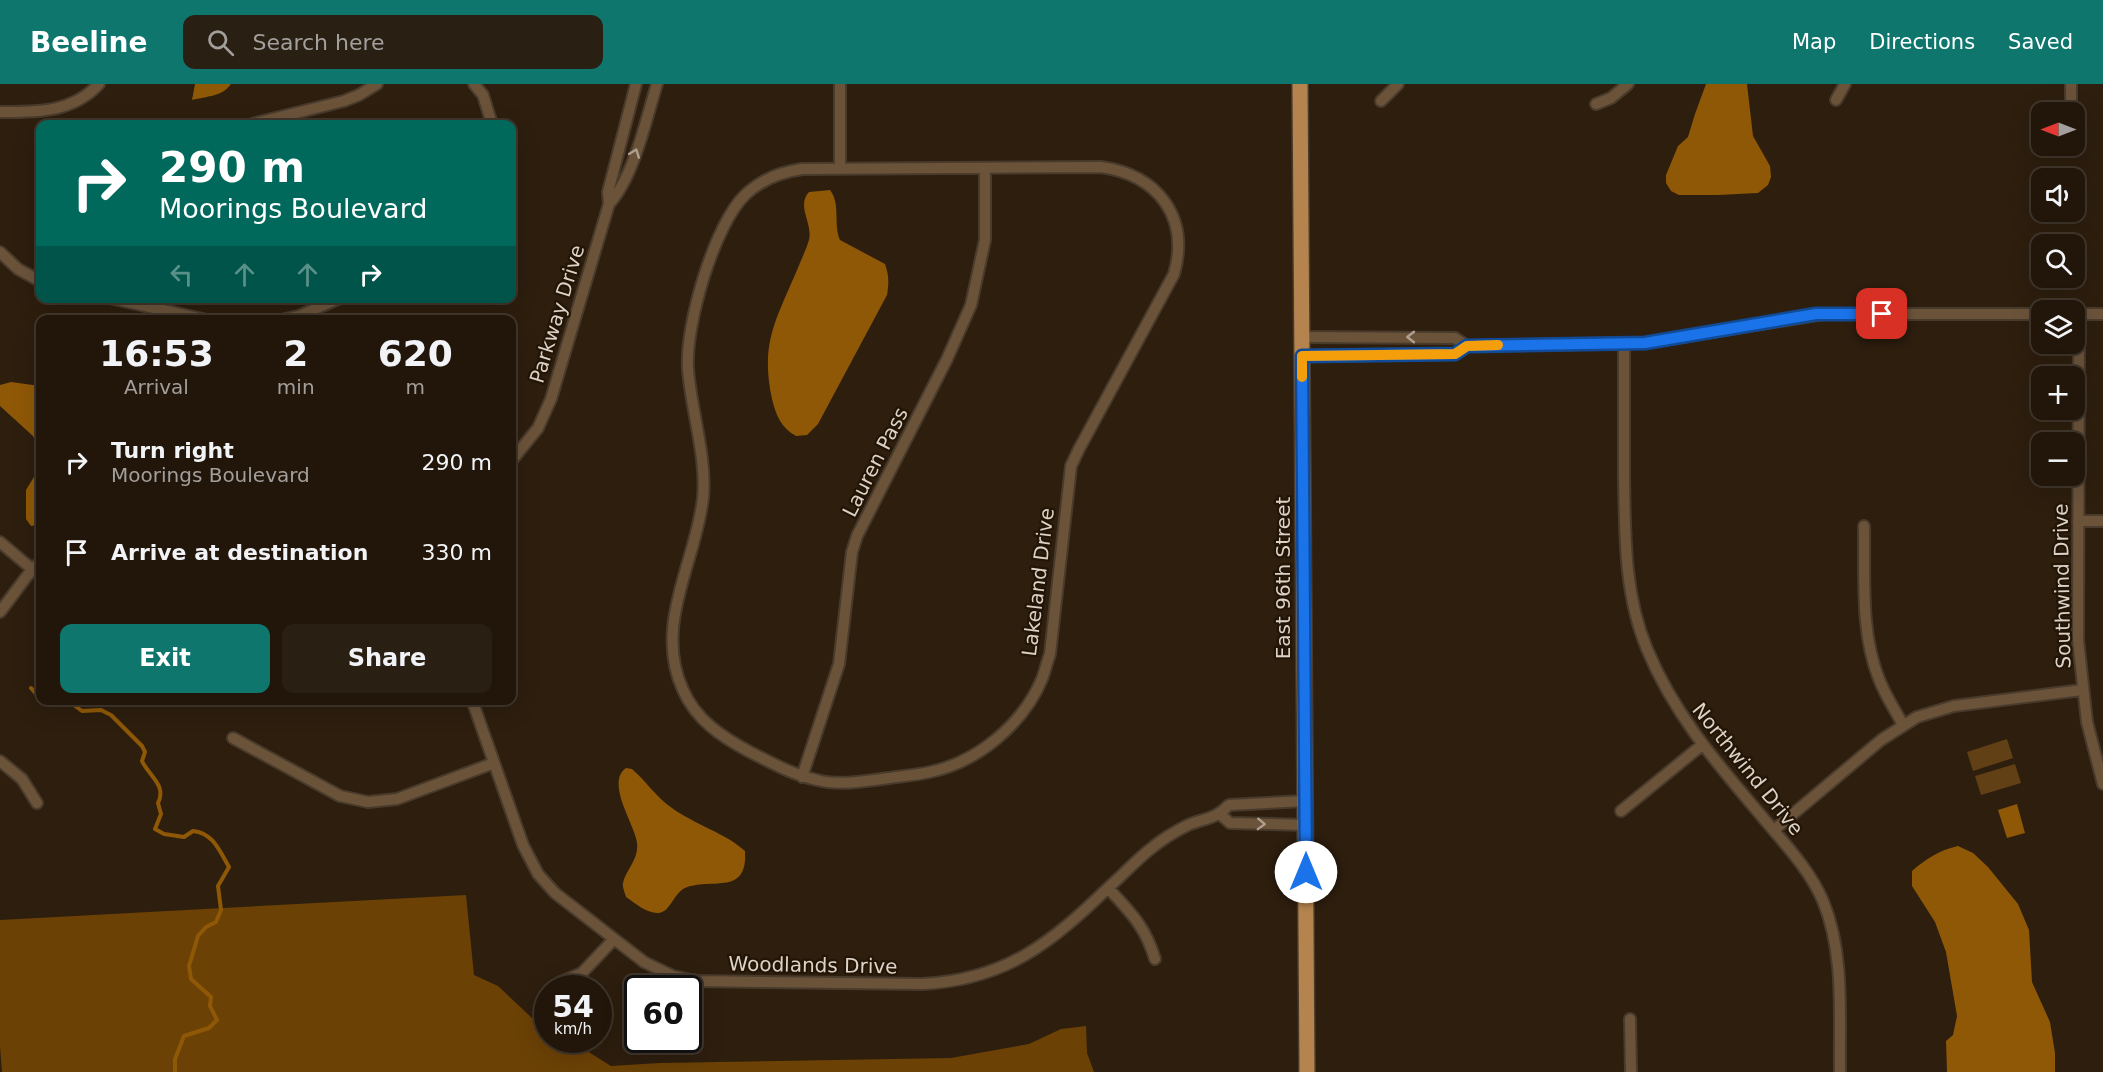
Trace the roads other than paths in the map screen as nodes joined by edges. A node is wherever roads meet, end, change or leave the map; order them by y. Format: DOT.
graph roads {
  1 [pos="99,84"];
  2 [pos="377,84"];
  3 [pos="474,84"];
  4 [pos="636,84"];
  5 [pos="657,84"];
  6 [pos="840,84"];
  7 [pos="1300,84"];
  8 [pos="1398,84"];
  9 [pos="1628,84"];
  10 [pos="1845,84"];
  11 [pos="2071,84"];
  12 [pos="1836,100"];
  13 [pos="1381,101"];
  14 [pos="2071,102"];
  15 [pos="1596,104"];
  16 [pos="0,112"];
  17 [pos="268,120"];
  18 [pos="491,120"];
  19 [pos="840,168"];
  20 [pos="985,168"];
  21 [pos="609,204"];
  22 [pos="0,252"];
  23 [pos="36,279"];
  24 [pos="132,303"];
  25 [pos="329,303"];
  26 [pos="2031,314"];
  27 [pos="2085,314"];
  28 [pos="2103,314"];
  29 [pos="185,315"];
  30 [pos="301,315"];
  31 [pos="1302,337"];
  32 [pos="1623,343"];
  33 [pos="1467,346"];
  34 [pos="2077,354"];
  35 [pos="1302,356"];
  36 [pos="516,455"];
  37 [pos="2078,521"];
  38 [pos="2103,521"];
  39 [pos="1864,526"];
  40 [pos="0,542"];
  41 [pos="36,566"];
  42 [pos="0,612"];
  43 [pos="2082,690"];
  44 [pos="474,705"];
  45 [pos="1903,725"];
  46 [pos="233,738"];
  47 [pos="1702,745"];
  48 [pos="0,761"];
  49 [pos="494,763"];
  50 [pos="802,777"];
  51 [pos="2103,784"];
  52 [pos="1305,801"];
  53 [pos="38,803"];
  54 [pos="1621,811"];
  55 [pos="1221,815"];
  56 [pos="1306,825"];
  57 [pos="1773,830"];
  58 [pos="1108,888"];
  59 [pos="614,939"];
  60 [pos="1155,959"];
  61 [pos="577,975"];
  62 [pos="1630,1019"];
  63 [pos="1307,1072"];
  64 [pos="1631,1072"];
  65 [pos="1840,1072"];
  1 -- 16 [label="street"];
  2 -- 17 [label="street"];
  3 -- 18 [label="street"];
  4 -- 21 [label="street, Parkway Drive"];
  21 -- 5 [label="street, Parkway Drive, one-way"];
  6 -- 19 [label="street"];
  7 -- 31 [label="main road, East 96th Street"];
  8 -- 13 [label="street"];
  9 -- 15 [label="street"];
  10 -- 12 [label="street"];
  11 -- 14 [label="street"];
  19 -- 20 [label="street, Lakeland Drive"];
  19 -- 50 [label="street, Lakeland Drive"];
  20 -- 50 [label="street, Lauren Pass"];
  20 -- 50 [label="street, Lakeland Drive"];
  21 -- 36 [label="street, Parkway Drive"];
  22 -- 23 [label="street"];
  24 -- 29 [label="street"];
  25 -- 30 [label="street"];
  26 -- 32 [label="street"];
  27 -- 28 [label="street"];
  33 -- 31 [label="street, one-way"];
  31 -- 35 [label="main road, East 96th Street"];
  32 -- 33 [label="street"];
  32 -- 47 [label="street, Northwind Drive"];
  33 -- 35 [label="street"];
  34 -- 37 [label="street, Southwind Drive"];
  35 -- 52 [label="main road, East 96th Street"];
  37 -- 38 [label="street"];
  37 -- 43 [label="street, Southwind Drive"];
  39 -- 45 [label="street"];
  40 -- 41 [label="street"];
  41 -- 42 [label="street"];
  43 -- 45 [label="street"];
  43 -- 51 [label="street, Southwind Drive"];
  44 -- 49 [label="street, Woodlands Drive"];
  45 -- 57 [label="street"];
  46 -- 49 [label="street"];
  47 -- 54 [label="street"];
  47 -- 57 [label="street, Northwind Drive"];
  48 -- 53 [label="street"];
  49 -- 59 [label="street, Woodlands Drive"];
  52 -- 55 [label="street, Woodlands Drive"];
  52 -- 56 [label="main road, East 96th Street"];
  55 -- 56 [label="street, one-way"];
  55 -- 58 [label="street, Woodlands Drive"];
  56 -- 63 [label="main road, East 96th Street"];
  57 -- 65 [label="street, Northwind Drive"];
  58 -- 59 [label="street, Woodlands Drive"];
  58 -- 60 [label="street"];
  59 -- 61 [label="street"];
  62 -- 64 [label="street"];
}
